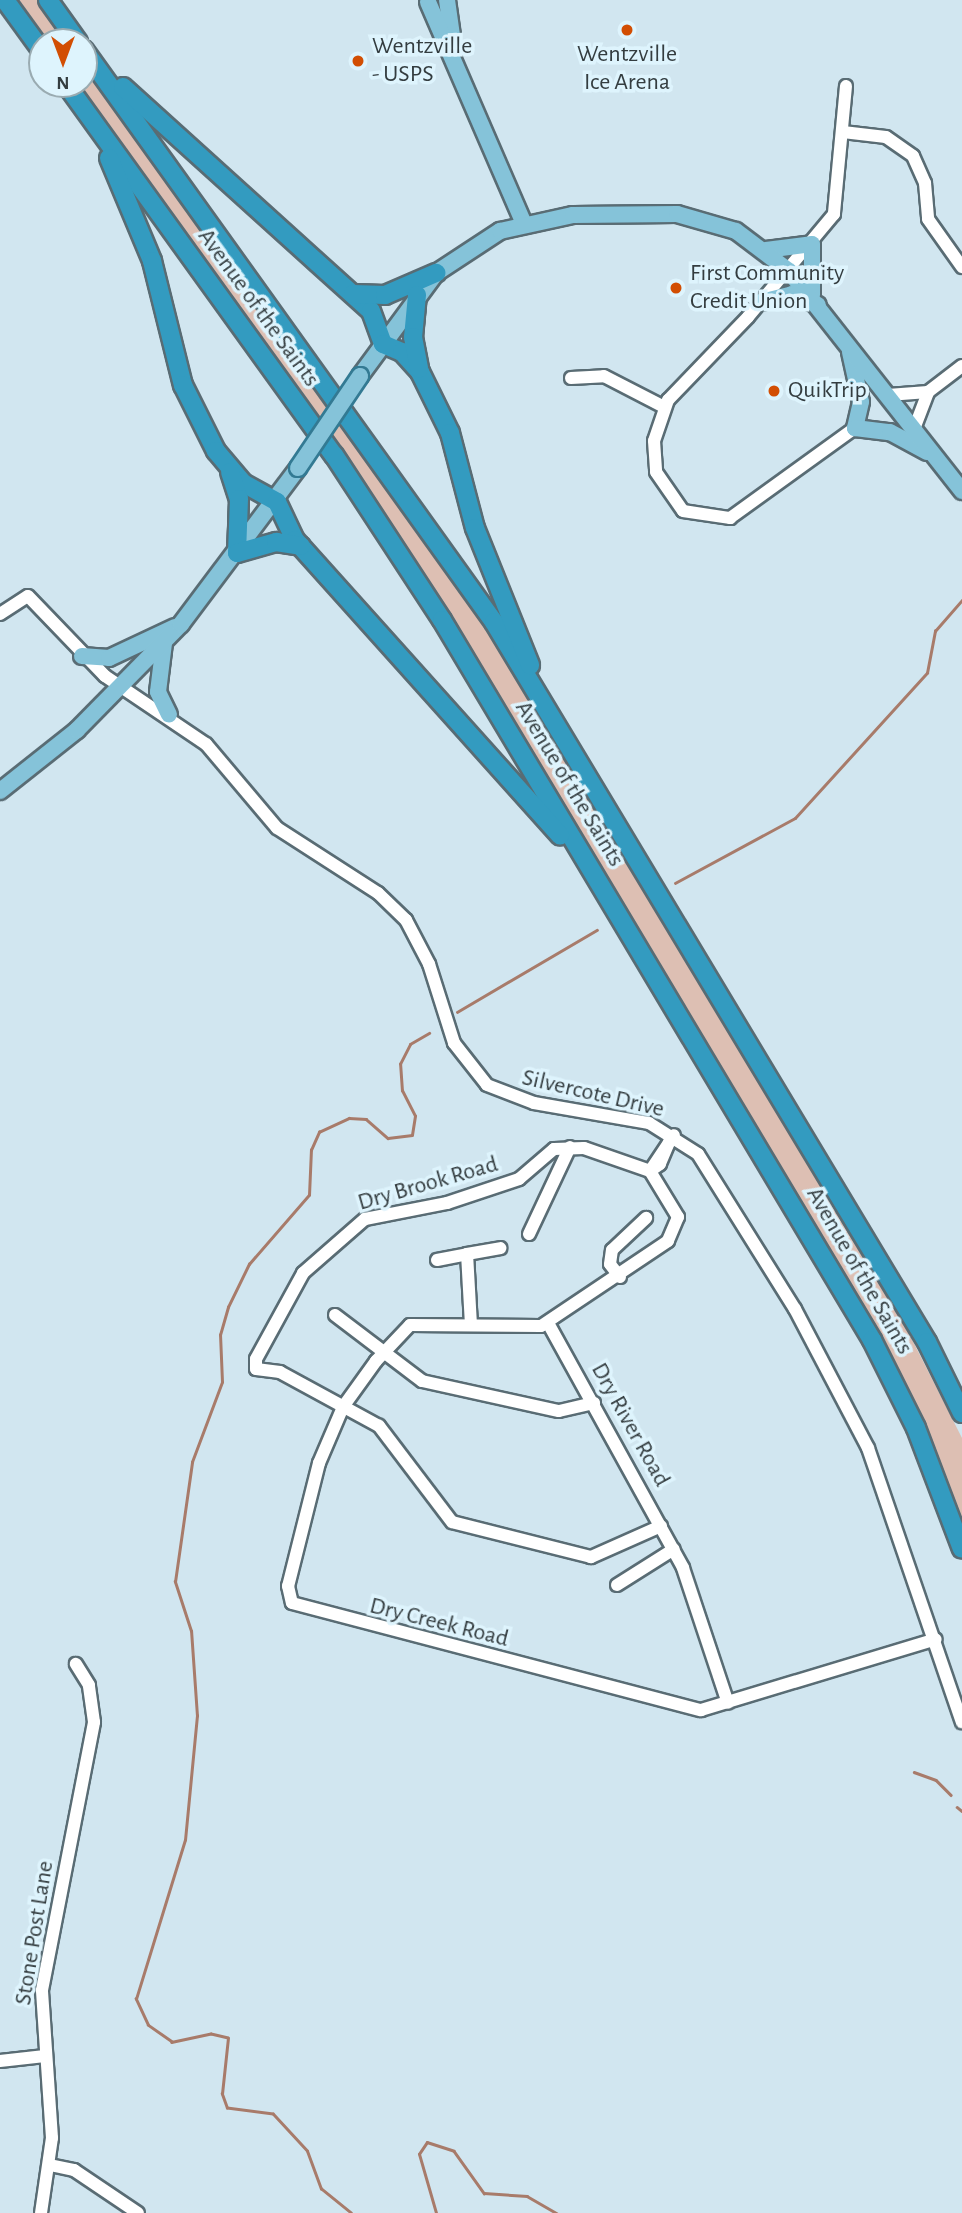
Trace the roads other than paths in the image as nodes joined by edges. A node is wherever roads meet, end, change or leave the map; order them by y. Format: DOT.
graph roads {
  1 [pos="5,0"];
  2 [pos="48,0"];
  3 [pos="447,0"];
  4 [pos="430,1"];
  5 [pos="68,28"];
  6 [pos="28,32"];
  7 [pos="98,63"];
  8 [pos="98,69"];
  9 [pos="846,86"];
  10 [pos="76,98"];
  11 [pos="479,114"];
  12 [pos="92,120"];
  13 [pos="843,132"];
  14 [pos="524,224"];
  15 [pos="812,244"];
  16 [pos="766,250"];
  17 [pos="962,267"];
  18 [pos="789,271"];
  19 [pos="436,273"];
  20 [pos="353,295"];
  21 [pos="417,295"];
  22 [pos="816,301"];
  23 [pos="761,302"];
  24 [pos="383,344"];
  25 [pos="848,344"];
  26 [pos="962,366"];
  27 [pos="419,372"];
  28 [pos="571,378"];
  29 [pos="928,392"];
  30 [pos="888,395"];
  31 [pos="664,407"];
  32 [pos="855,428"];
  33 [pos="914,429"];
  34 [pos="935,456"];
  35 [pos="229,469"];
  36 [pos="962,491"];
  37 [pos="277,502"];
  38 [pos="301,546"];
  39 [pos="237,553"];
  40 [pos="0,614"];
  41 [pos="180,624"];
  42 [pos="164,642"];
  43 [pos="82,656"];
  44 [pos="122,685"];
  45 [pos="547,707"];
  46 [pos="169,715"];
  47 [pos="0,791"];
  48 [pos="594,874"];
  49 [pos="672,1138"];
  50 [pos="570,1147"];
  51 [pos="650,1171"];
  52 [pos="646,1218"];
  53 [pos="529,1234"];
  54 [pos="500,1248"];
  55 [pos="467,1254"];
  56 [pos="437,1260"];
  57 [pos="620,1277"];
  58 [pos="335,1315"];
  59 [pos="548,1323"];
  60 [pos="471,1325"];
  61 [pos="383,1352"];
  62 [pos="594,1403"];
  63 [pos="343,1407"];
  64 [pos="962,1413"];
  65 [pos="662,1526"];
  66 [pos="674,1549"];
  67 [pos="962,1549"];
  68 [pos="617,1585"];
  69 [pos="936,1639"];
  70 [pos="76,1664"];
  71 [pos="728,1703"];
  72 [pos="962,1722"];
  73 [pos="46,2056"];
  74 [pos="0,2061"];
  75 [pos="50,2165"];
  76 [pos="41,2213"];
  77 [pos="138,2213"];
  1 -- 6 [label="highway"];
  2 -- 5 [label="highway"];
  3 -- 11 [label="main road"];
  4 -- 11 [label="main road"];
  7 -- 20 [label="highway"];
  8 -- 45 [label="highway, Avenue of the Saints"];
  9 -- 13 [label="street"];
  10 -- 12 [label="highway, Avenue of the Saints"];
  11 -- 14 [label="main road"];
  12 -- 35 [label="highway"];
  12 -- 48 [label="highway, Avenue of the Saints"];
  13 -- 15 [label="street"];
  13 -- 17 [label="street"];
  14 -- 16 [label="main road"];
  14 -- 19 [label="main road"];
  15 -- 16 [label="main road"];
  15 -- 18 [label="street"];
  15 -- 22 [label="main road"];
  16 -- 18 [label="main road"];
  18 -- 22 [label="main road"];
  18 -- 23 [label="street"];
  19 -- 20 [label="highway"];
  19 -- 21 [label="main road"];
  20 -- 24 [label="highway"];
  21 -- 24 [label="main road"];
  21 -- 27 [label="highway"];
  22 -- 23 [label="main road"];
  22 -- 25 [label="main road"];
  23 -- 31 [label="street"];
  24 -- 27 [label="highway"];
  24 -- 37 [label="main road, bridge"];
  25 -- 30 [label="main road"];
  25 -- 32 [label="main road"];
  26 -- 29 [label="street"];
  27 -- 45 [label="highway"];
  28 -- 31 [label="street"];
  29 -- 30 [label="street"];
  29 -- 33 [label="street"];
  30 -- 33 [label="main road"];
  31 -- 32 [label="street"];
  32 -- 34 [label="main road"];
  33 -- 34 [label="main road"];
  34 -- 36 [label="main road"];
  35 -- 37 [label="highway"];
  35 -- 39 [label="highway"];
  37 -- 38 [label="highway"];
  37 -- 39 [label="main road"];
  38 -- 39 [label="highway"];
  38 -- 48 [label="highway"];
  39 -- 41 [label="main road"];
  40 -- 43 [label="street, Silvercote Drive"];
  41 -- 42 [label="main road"];
  41 -- 43 [label="main road"];
  42 -- 44 [label="main road"];
  42 -- 46 [label="main road"];
  43 -- 44 [label="street, Silvercote Drive"];
  44 -- 46 [label="street, Silvercote Drive"];
  44 -- 47 [label="main road"];
  45 -- 64 [label="highway, Avenue of the Saints"];
  46 -- 49 [label="street, Silvercote Drive"];
  48 -- 67 [label="highway, Avenue of the Saints"];
  49 -- 51 [label="street"];
  49 -- 69 [label="street, Silvercote Drive"];
  50 -- 51 [label="street"];
  50 -- 53 [label="street"];
  50 -- 63 [label="street, Dry Brook Road"];
  51 -- 57 [label="street"];
  52 -- 57 [label="street"];
  54 -- 55 [label="street"];
  55 -- 56 [label="street"];
  55 -- 60 [label="street"];
  57 -- 59 [label="street"];
  58 -- 61 [label="street"];
  59 -- 60 [label="street, Dry Creek Road"];
  59 -- 62 [label="street, Dry River Road"];
  60 -- 61 [label="street, Dry Creek Road"];
  61 -- 62 [label="street"];
  61 -- 63 [label="street, Dry Creek Road"];
  62 -- 65 [label="street, Dry River Road"];
  63 -- 65 [label="street, Dry Brook Road"];
  63 -- 71 [label="street, Dry Creek Road"];
  65 -- 66 [label="street, Dry River Road"];
  66 -- 68 [label="street"];
  66 -- 71 [label="street, Dry River Road"];
  69 -- 71 [label="street, Dry Creek Road"];
  69 -- 72 [label="street, Silvercote Drive"];
  70 -- 73 [label="street, Stone Post Lane"];
  73 -- 74 [label="street"];
  73 -- 75 [label="street, Stone Post Lane"];
  75 -- 76 [label="street, Stone Post Lane"];
  75 -- 77 [label="street"];
}
